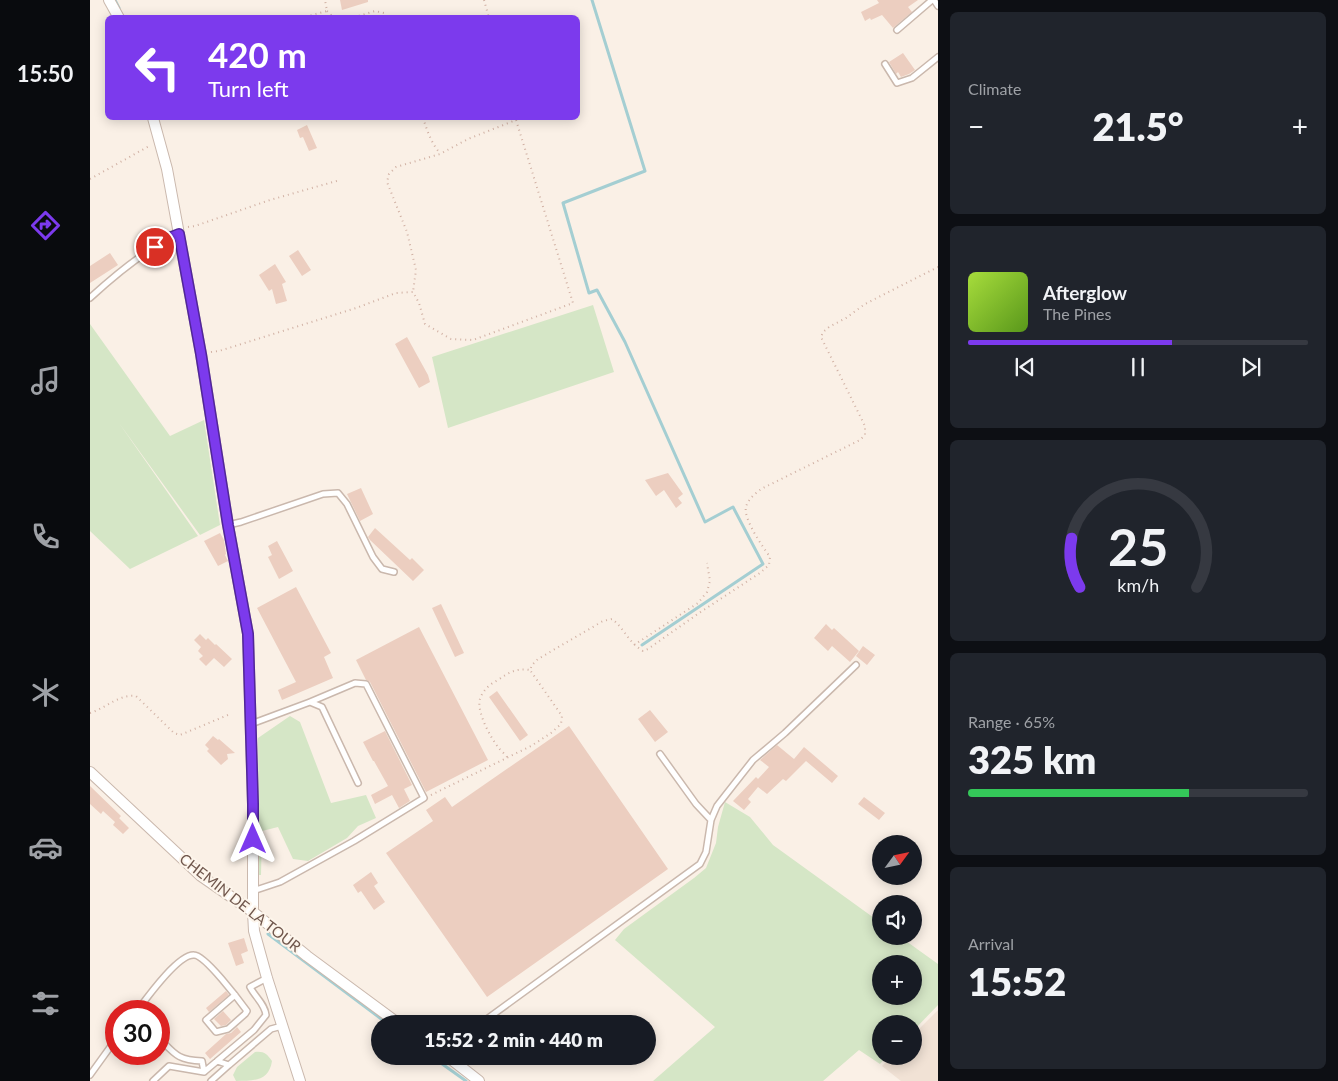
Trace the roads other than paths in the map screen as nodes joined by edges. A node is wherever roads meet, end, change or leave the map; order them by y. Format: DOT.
graph roads {
  1 [pos="109,0"];
  2 [pos="933,0"];
  3 [pos="938,6"];
  4 [pos="116,15"];
  5 [pos="896,30"];
  6 [pos="938,57"];
  7 [pos="885,64"];
  8 [pos="155,120"];
  9 [pos="179,231"];
  10 [pos="90,298"];
  11 [pos="228,525"];
  12 [pos="394,572"];
  13 [pos="856,665"];
  14 [pos="310,702"];
  15 [pos="251,724"];
  16 [pos="660,754"];
  17 [pos="90,772"];
  18 [pos="358,783"];
  19 [pos="711,820"];
  20 [pos="253,891"];
  21 [pos="253,912"];
  22 [pos="267,978"];
  23 [pos="235,995"];
  24 [pos="145,1000"];
  25 [pos="387,1015"];
  26 [pos="492,1015"];
  27 [pos="282,1026"];
  28 [pos="170,1049"];
  29 [pos="105,1054"];
  30 [pos="218,1061"];
  31 [pos="229,1065"];
  32 [pos="459,1065"];
  33 [pos="204,1072"];
  34 [pos="90,1075"];
  35 [pos="153,1081"];
  36 [pos="211,1081"];
  37 [pos="300,1081"];
  38 [pos="479,1081"];
  1 -- 4 [label="street"];
  2 -- 3 [label="lane"];
  2 -- 5 [label="lane"];
  6 -- 7 [label="lane"];
  8 -- 9 [label="street"];
  9 -- 10 [label="lane"];
  9 -- 11 [label="street"];
  11 -- 12 [label="lane"];
  11 -- 15 [label="street"];
  13 -- 19 [label="lane"];
  14 -- 15 [label="lane"];
  14 -- 18 [label="lane"];
  14 -- 20 [label="lane"];
  15 -- 20 [label="street"];
  16 -- 19 [label="lane"];
  17 -- 21 [label="street, CHEMIN DE LA TOUR"];
  19 -- 26 [label="lane"];
  20 -- 21 [label="street"];
  21 -- 22 [label="street"];
  21 -- 25 [label="street, CHEMIN DE LA TOUR"];
  22 -- 27 [label="street"];
  22 -- 30 [label="lane"];
  23 -- 23 [label="lane"];
  23 -- 24 [label="lane"];
  27 -- 31 [label="lane"];
  27 -- 37 [label="street"];
  28 -- 33 [label="lane"];
  29 -- 34 [label="lane"];
  30 -- 31 [label="lane"];
  30 -- 33 [label="lane"];
  31 -- 36 [label="lane"];
  32 -- 38 [label="street"];
  33 -- 35 [label="lane"];
}
